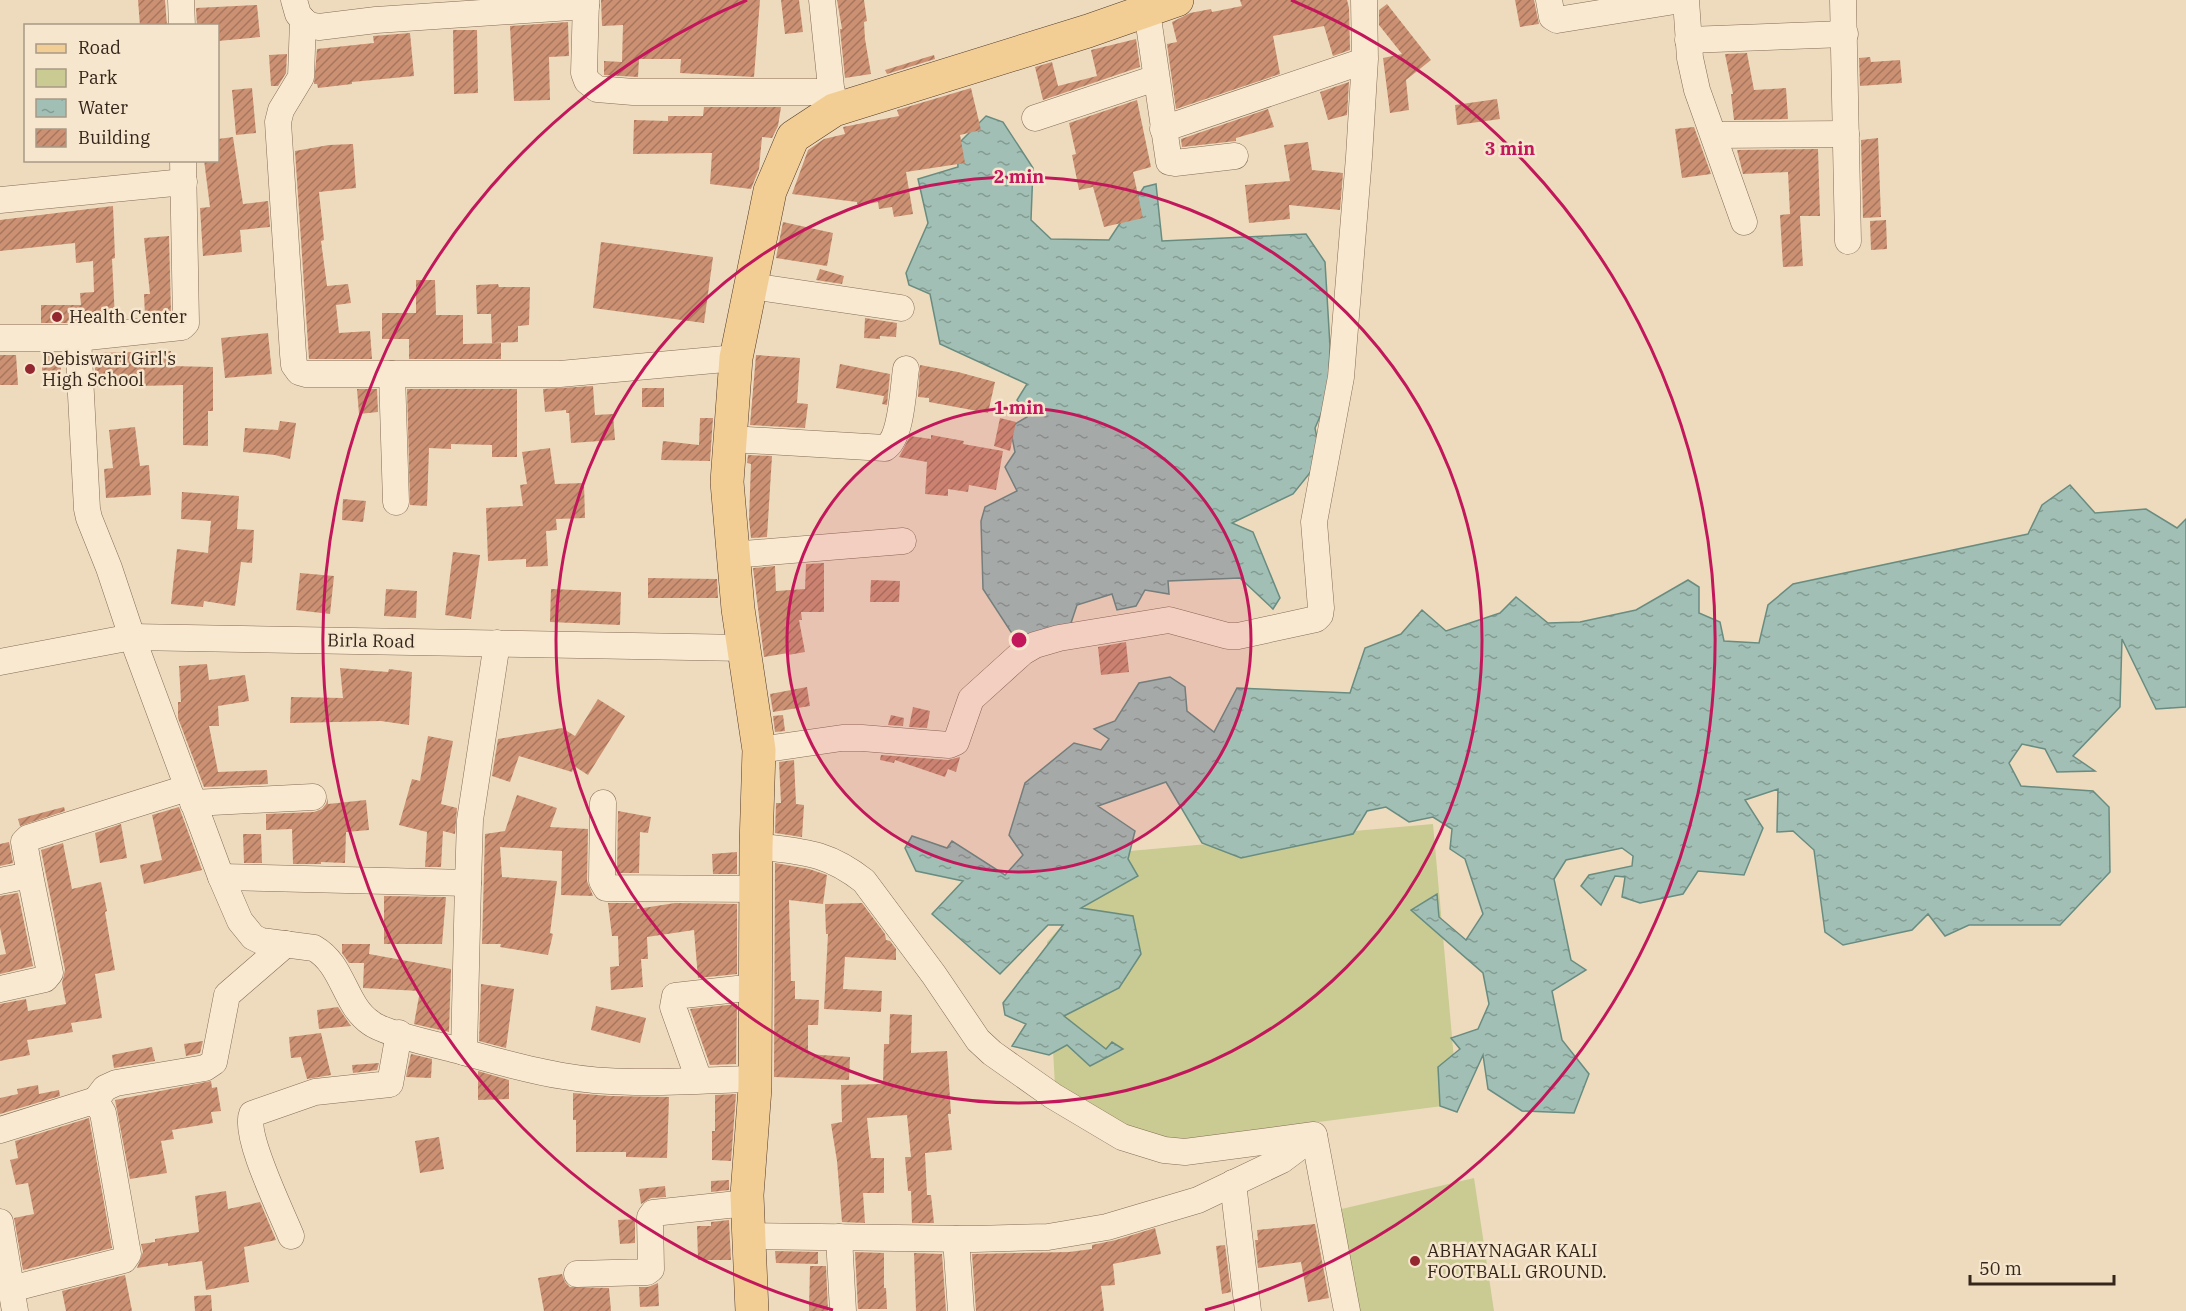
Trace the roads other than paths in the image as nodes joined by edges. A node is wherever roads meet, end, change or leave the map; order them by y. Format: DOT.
graph roads {
  1 [pos="181,0"];
  2 [pos="822,0"];
  3 [pos="1364,0"];
  4 [pos="1549,0"];
  5 [pos="1683,0"];
  6 [pos="1843,0"];
  7 [pos="586,3"];
  8 [pos="1146,7"];
  9 [pos="298,10"];
  10 [pos="182,24"];
  11 [pos="1845,34"];
  12 [pos="1688,40"];
  13 [pos="1364,61"];
  14 [pos="1156,78"];
  15 [pos="833,101"];
  16 [pos="1035,118"];
  17 [pos="1163,129"];
  18 [pos="1846,134"];
  19 [pos="1714,135"];
  20 [pos="1235,156"];
  21 [pos="184,171"];
  22 [pos="0,200"];
  23 [pos="1744,222"];
  24 [pos="1848,242"];
  25 [pos="751,286"];
  26 [pos="901,308"];
  27 [pos="0,338"];
  28 [pos="78,338"];
  29 [pos="736,358"];
  30 [pos="906,369"];
  31 [pos="392,374"];
  32 [pos="730,440"];
  33 [pos="396,502"];
  34 [pos="903,542"];
  35 [pos="732,555"];
  36 [pos="132,637"];
  37 [pos="497,643"];
  38 [pos="744,648"];
  39 [pos="0,662"];
  40 [pos="759,750"];
  41 [pos="190,796"];
  42 [pos="314,797"];
  43 [pos="603,803"];
  44 [pos="756,846"];
  45 [pos="30,875"];
  46 [pos="221,877"];
  47 [pos="0,881"];
  48 [pos="468,883"];
  49 [pos="756,889"];
  50 [pos="286,944"];
  51 [pos="755,987"];
  52 [pos="0,989"];
  53 [pos="399,1033"];
  54 [pos="464,1052"];
  55 [pos="754,1079"];
  56 [pos="699,1080"];
  57 [pos="95,1101"];
  58 [pos="0,1130"];
  59 [pos="1317,1133"];
  60 [pos="1233,1183"];
  61 [pos="747,1203"];
  62 [pos="0,1226"];
  63 [pos="291,1236"];
  64 [pos="748,1236"];
  65 [pos="839,1237"];
  66 [pos="956,1239"];
  67 [pos="577,1274"];
  68 [pos="13,1300"];
  69 [pos="752,1311"];
  70 [pos="843,1311"];
  71 [pos="961,1311"];
  72 [pos="1248,1311"];
  73 [pos="1347,1311"];
  1 -- 10 [label="street"];
  2 -- 15 [label="street"];
  3 -- 13 [label="street"];
  4 -- 5 [label="street"];
  5 -- 12 [label="street"];
  6 -- 11 [label="street"];
  7 -- 9 [label="street"];
  7 -- 15 [label="street"];
  8 -- 14 [label="street"];
  8 -- 15 [label="main road"];
  9 -- 31 [label="street"];
  11 -- 12 [label="street"];
  11 -- 18 [label="street"];
  12 -- 19 [label="street"];
  13 -- 17 [label="street"];
  13 -- 40 [label="street"];
  14 -- 16 [label="street"];
  14 -- 17 [label="street"];
  15 -- 25 [label="main road"];
  17 -- 20 [label="street"];
  18 -- 19 [label="street"];
  18 -- 24 [label="street"];
  19 -- 23 [label="street"];
  21 -- 22 [label="street"];
  21 -- 28 [label="street"];
  25 -- 26 [label="street"];
  25 -- 29 [label="main road"];
  27 -- 28 [label="street"];
  28 -- 36 [label="street"];
  29 -- 31 [label="street"];
  29 -- 32 [label="main road"];
  30 -- 32 [label="street"];
  31 -- 33 [label="street"];
  32 -- 35 [label="main road"];
  34 -- 35 [label="street"];
  35 -- 38 [label="main road"];
  36 -- 37 [label="street, Birla Road"];
  36 -- 39 [label="street, Birla Road"];
  36 -- 41 [label="street"];
  37 -- 38 [label="street, Birla Road"];
  37 -- 48 [label="street"];
  38 -- 40 [label="main road"];
  40 -- 44 [label="main road"];
  41 -- 42 [label="street"];
  41 -- 45 [label="street"];
  41 -- 46 [label="street"];
  43 -- 49 [label="street"];
  44 -- 49 [label="main road"];
  44 -- 59 [label="street"];
  45 -- 47 [label="street"];
  45 -- 52 [label="street"];
  46 -- 48 [label="street"];
  46 -- 50 [label="street"];
  48 -- 54 [label="street"];
  49 -- 51 [label="main road"];
  50 -- 53 [label="street"];
  50 -- 57 [label="street"];
  51 -- 55 [label="main road"];
  51 -- 56 [label="street"];
  53 -- 54 [label="street"];
  53 -- 63 [label="street"];
  54 -- 56 [label="street"];
  55 -- 56 [label="street"];
  55 -- 61 [label="main road"];
  57 -- 58 [label="street"];
  57 -- 68 [label="street"];
  59 -- 60 [label="street"];
  59 -- 73 [label="street"];
  60 -- 66 [label="street"];
  60 -- 72 [label="street"];
  61 -- 64 [label="main road"];
  61 -- 67 [label="street"];
  62 -- 68 [label="street"];
  64 -- 65 [label="street"];
  64 -- 69 [label="main road"];
  65 -- 66 [label="street"];
  65 -- 70 [label="street"];
  66 -- 71 [label="street"];
}
